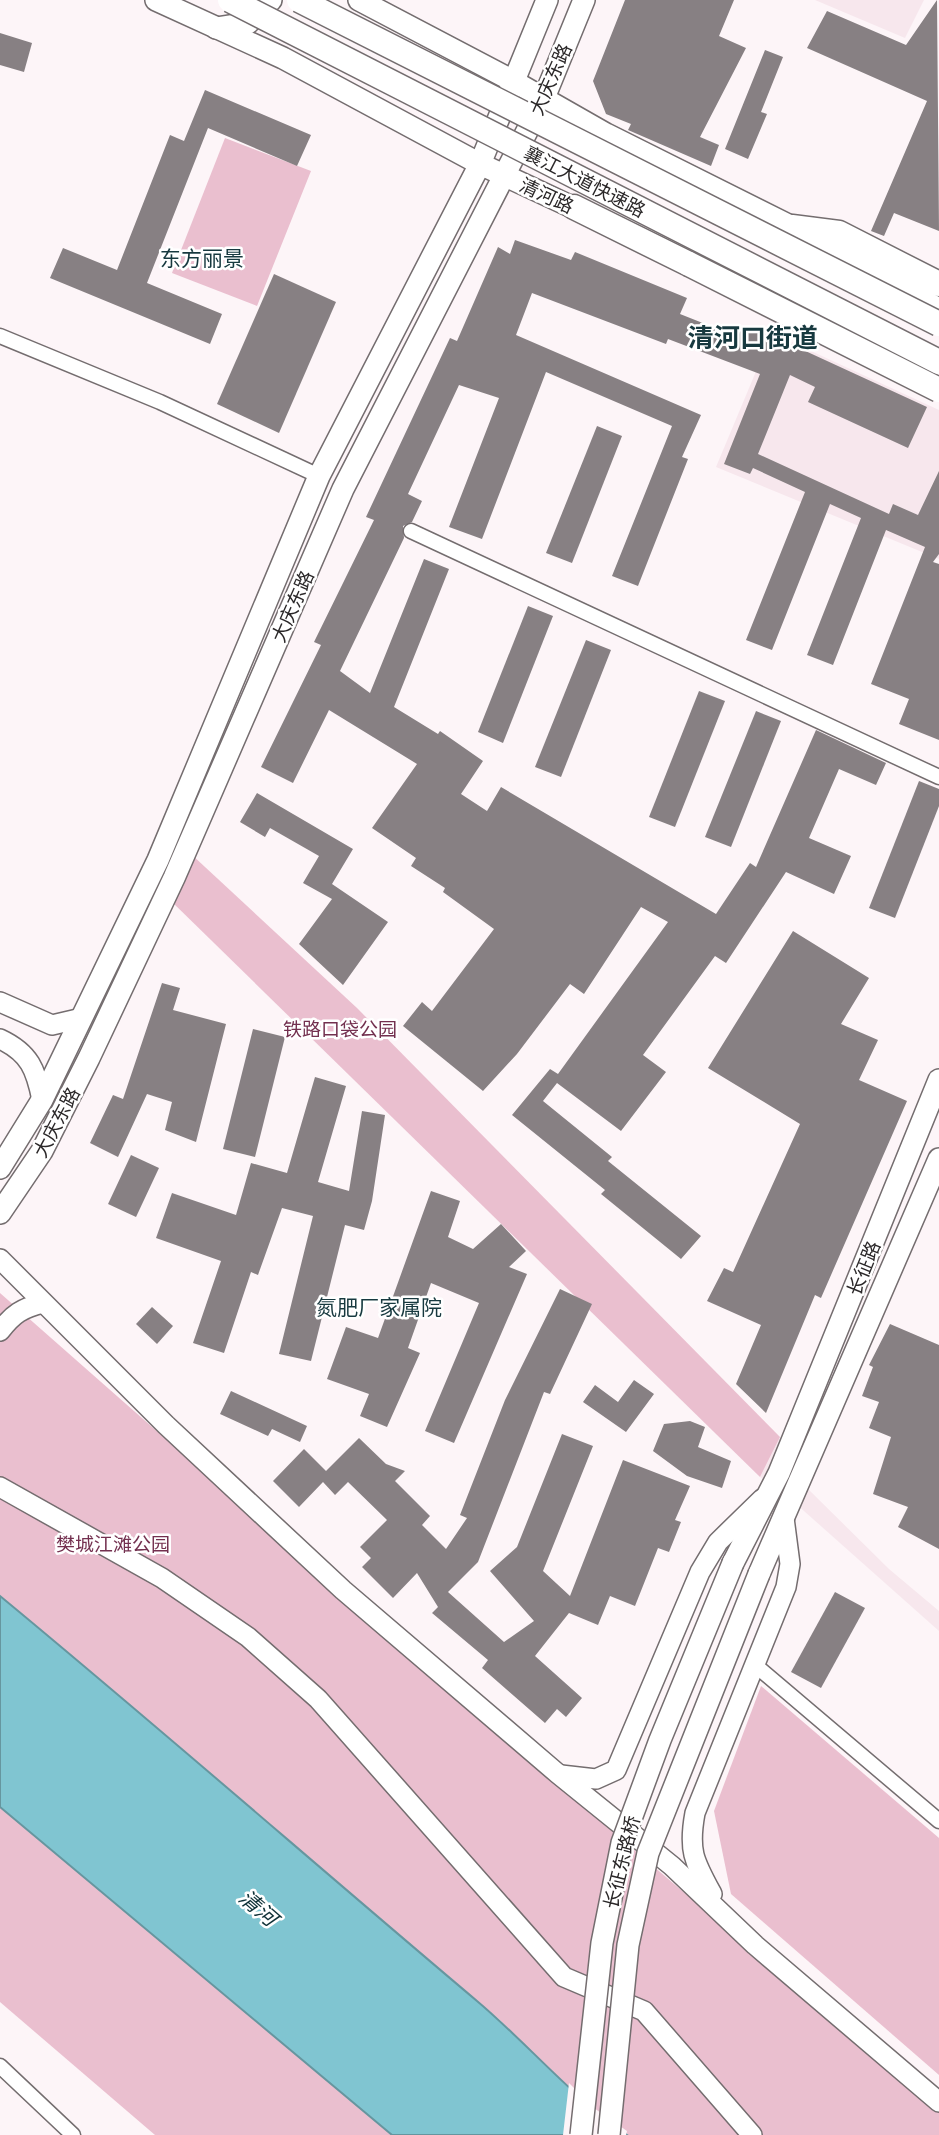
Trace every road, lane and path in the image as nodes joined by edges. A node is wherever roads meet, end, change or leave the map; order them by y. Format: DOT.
graph roads {
  1 [pos="156,0"];
  2 [pos="230,0"];
  3 [pos="271,0"];
  4 [pos="299,0"];
  5 [pos="359,0"];
  6 [pos="547,0"];
  7 [pos="584,0"];
  8 [pos="216,28"];
  9 [pos="513,81"];
  10 [pos="544,98"];
  11 [pos="480,164"];
  12 [pos="502,174"];
  13 [pos="574,207"];
  14 [pos="793,227"];
  15 [pos="939,284"];
  16 [pos="939,309"];
  17 [pos="939,324"];
  18 [pos="0,336"];
  19 [pos="939,362"];
  20 [pos="939,390"];
  21 [pos="319,476"];
  22 [pos="411,531"];
  23 [pos="939,777"];
  24 [pos="0,1002"];
  25 [pos="82,1018"];
  26 [pos="0,1039"];
  27 [pos="939,1080"];
  28 [pos="42,1100"];
  29 [pos="939,1159"];
  30 [pos="0,1168"];
  31 [pos="0,1213"];
  32 [pos="0,1259"];
  33 [pos="16,1276"];
  34 [pos="43,1303"];
  35 [pos="13,1314"];
  36 [pos="0,1331"];
  37 [pos="0,1487"];
  38 [pos="768,1494"];
  39 [pos="784,1518"];
  40 [pos="755,1665"];
  41 [pos="616,1770"];
  42 [pos="557,1773"];
  43 [pos="600,1808"];
  44 [pos="695,1813"];
  45 [pos="939,1821"];
  46 [pos="672,1866"];
  47 [pos="719,1908"];
  48 [pos="0,2066"];
  49 [pos="939,2102"];
  50 [pos="73,2135"];
  51 [pos="581,2135"];
  52 [pos="609,2135"];
  53 [pos="752,2135"];
  1 -- 8 [label="main road, 清河路"];
  2 -- 19 [label="highway, 襄江大道快速路, bridge"];
  3 -- 8 [label="main road"];
  4 -- 17 [label="highway, 襄江大道快速路, bridge"];
  5 -- 9 [label="main road"];
  6 -- 9 [label="main road, 大庆东路"];
  7 -- 10 [label="main road, 大庆东路"];
  8 -- 11 [label="main road, 清河路"];
  9 -- 10 [label="main road"];
  9 -- 11 [label="main road, 大庆东路"];
  10 -- 12 [label="main road, 大庆东路"];
  10 -- 14 [label="main road"];
  11 -- 12 [label="main road, 清河路"];
  11 -- 21 [label="main road, 大庆东路"];
  12 -- 13 [label="main road, 清河路"];
  12 -- 31 [label="main road, 大庆东路"];
  13 -- 20 [label="highway, bridge"];
  13 -- 20 [label="main road, 清河路"];
  14 -- 15 [label="highway"];
  14 -- 16 [label="main road"];
  18 -- 21 [label="street"];
  21 -- 25 [label="main road, 大庆东路"];
  22 -- 23 [label="street"];
  24 -- 25 [label="street"];
  25 -- 28 [label="main road, 大庆东路"];
  26 -- 28 [label="street"];
  27 -- 38 [label="main road, 长征路"];
  28 -- 30 [label="main road, 大庆东路"];
  29 -- 39 [label="main road, 长征路"];
  32 -- 33 [label="street"];
  33 -- 34 [label="street"];
  33 -- 35 [label="street"];
  34 -- 35 [label="street"];
  34 -- 42 [label="street"];
  35 -- 36 [label="street"];
  37 -- 53 [label="street"];
  38 -- 41 [label="street"];
  38 -- 51 [label="main road, 长征东路桥, bridge"];
  39 -- 40 [label="street"];
  39 -- 52 [label="main road, 长征东路桥, bridge"];
  40 -- 44 [label="street"];
  40 -- 45 [label="street"];
  41 -- 42 [label="street"];
  41 -- 43 [label="street"];
  42 -- 43 [label="street"];
  43 -- 46 [label="street"];
  44 -- 46 [label="street"];
  44 -- 47 [label="street"];
  46 -- 47 [label="street"];
  47 -- 49 [label="street"];
  48 -- 50 [label="street"];
}
